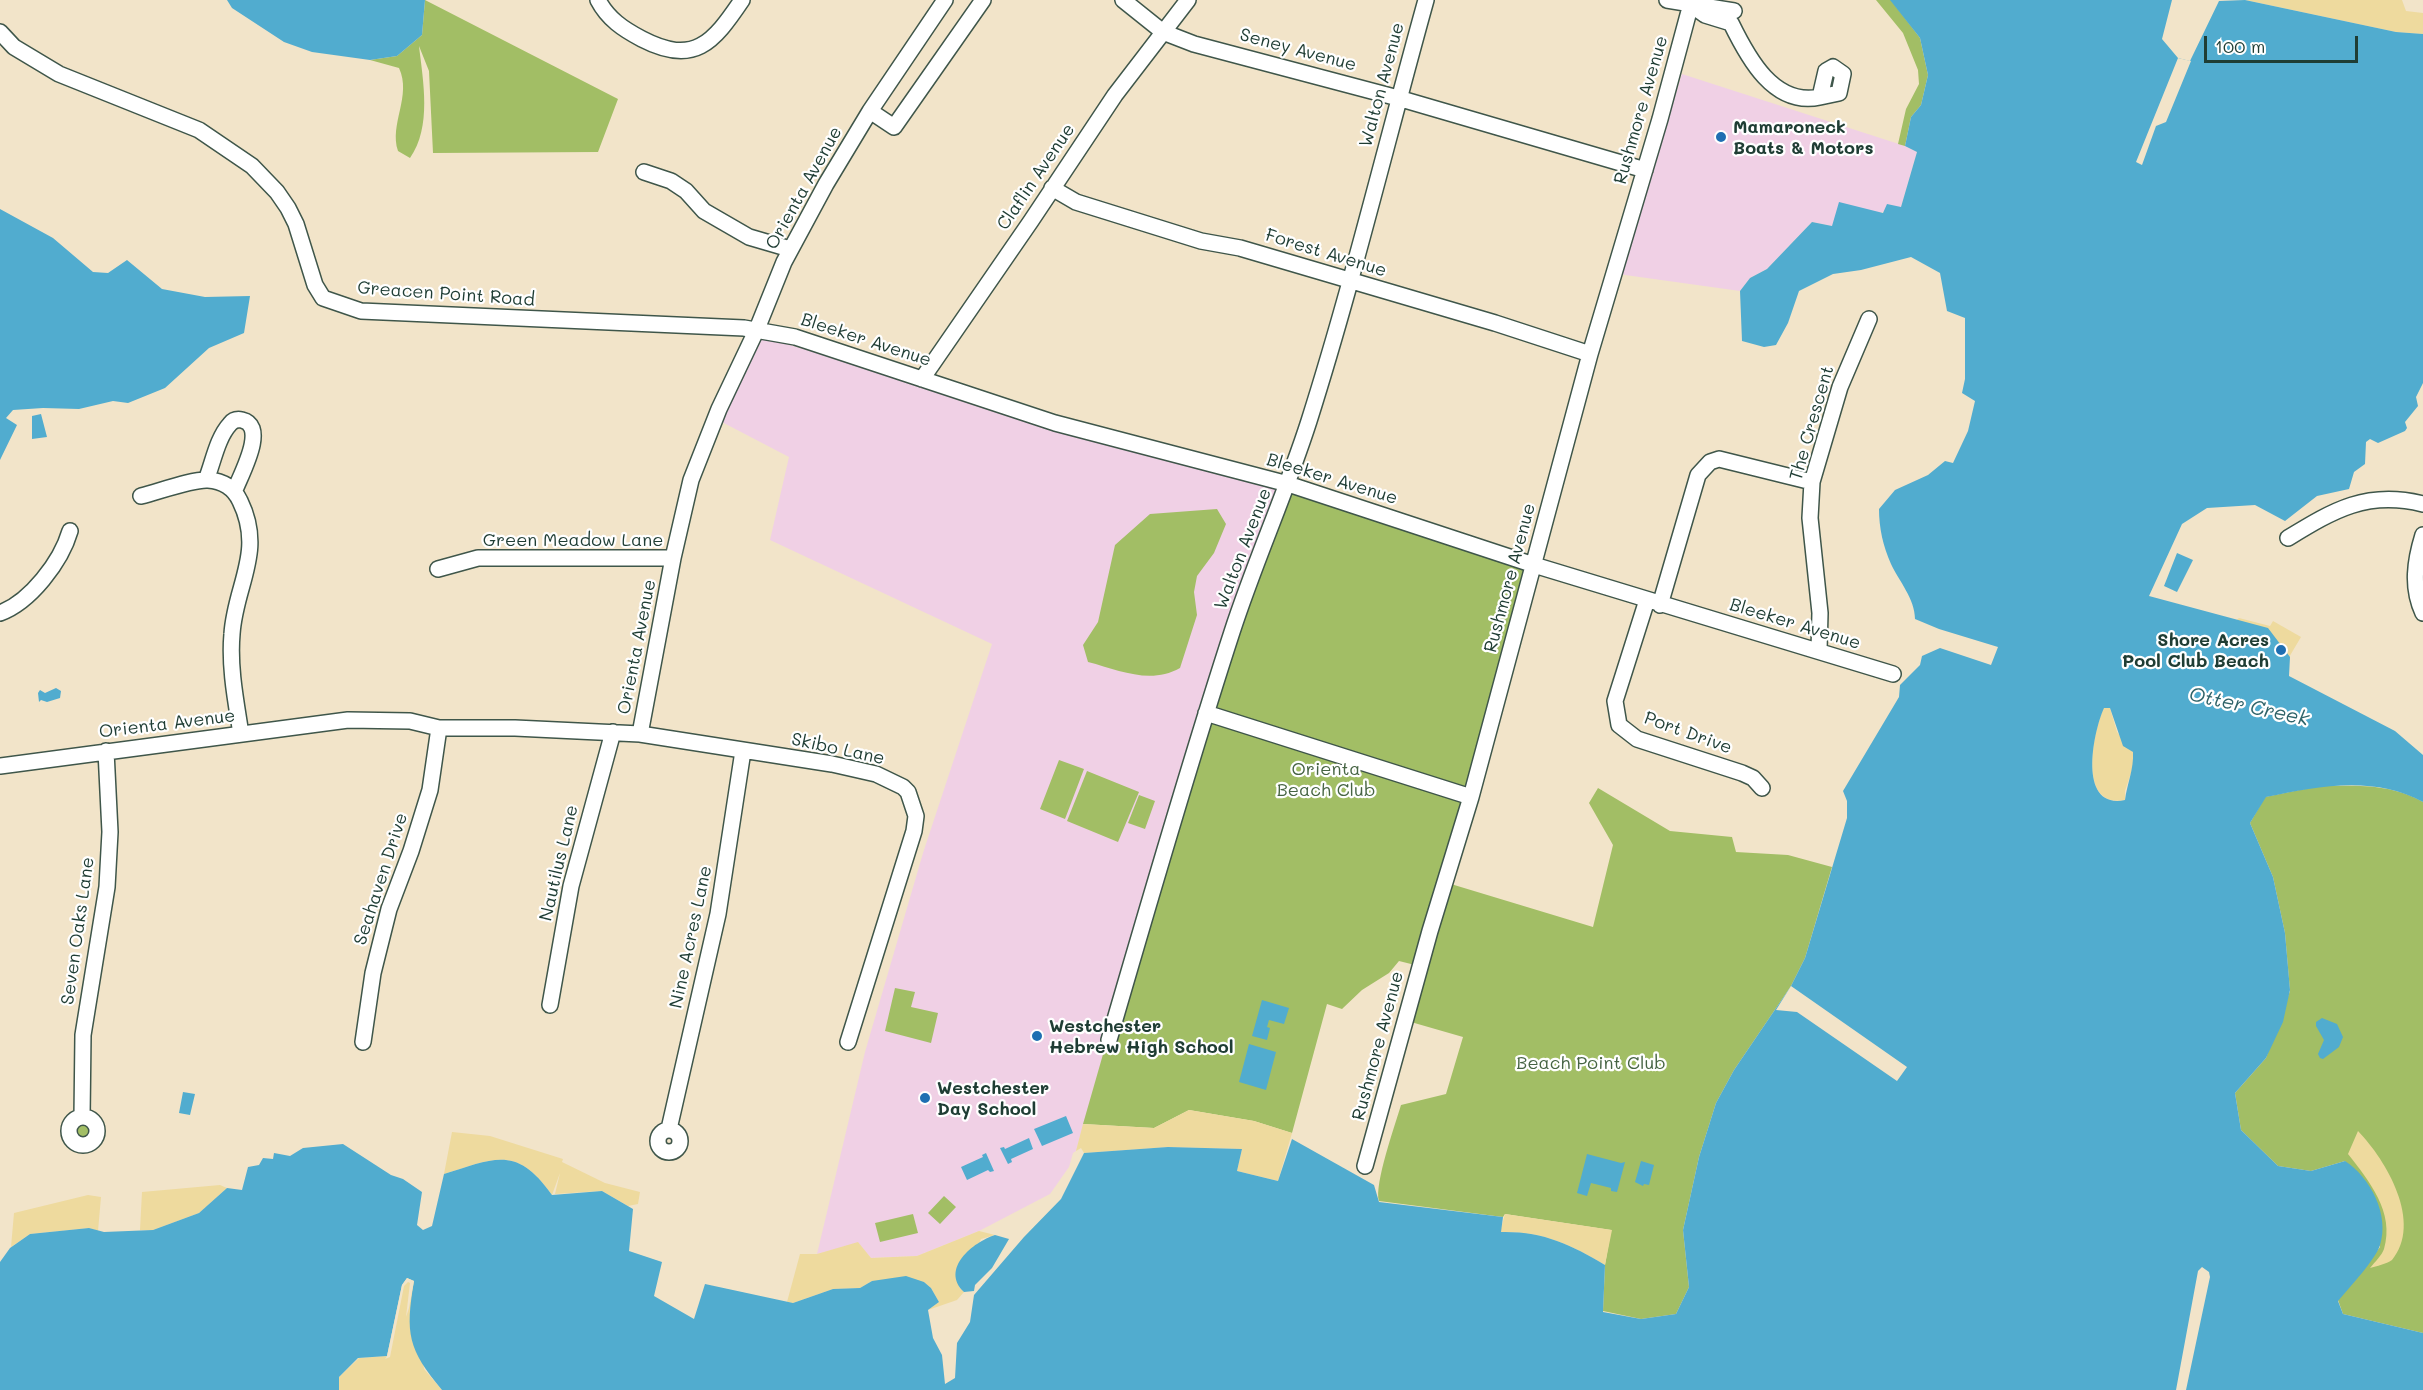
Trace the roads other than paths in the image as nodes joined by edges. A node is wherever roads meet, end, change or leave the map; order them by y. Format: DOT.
graph roads {
  1 [pos="598,0"];
  2 [pos="742,0"];
  3 [pos="945,0"];
  4 [pos="983,0"];
  5 [pos="1123,0"];
  6 [pos="1188,0"];
  7 [pos="1426,0"];
  8 [pos="1667,0"];
  9 [pos="1691,3"];
  10 [pos="1734,11"];
  11 [pos="0,32"];
  12 [pos="1163,32"];
  13 [pos="1820,97"];
  14 [pos="1398,98"];
  15 [pos="870,111"];
  16 [pos="1645,170"];
  17 [pos="644,172"];
  18 [pos="1052,188"];
  19 [pos="790,249"];
  20 [pos="1350,281"];
  21 [pos="1869,319"];
  22 [pos="757,329"];
  23 [pos="1590,354"];
  24 [pos="922,379"];
  25 [pos="206,480"];
  26 [pos="1812,482"];
  27 [pos="1288,484"];
  28 [pos="235,490"];
  29 [pos="141,496"];
  30 [pos="2423,504"];
  31 [pos="70,531"];
  32 [pos="2423,535"];
  33 [pos="2288,538"];
  34 [pos="674,558"];
  35 [pos="1534,565"];
  36 [pos="438,569"];
  37 [pos="1653,603"];
  38 [pos="2423,613"];
  39 [pos="0,614"];
  40 [pos="1819,650"];
  41 [pos="1893,674"];
  42 [pos="1206,713"];
  43 [pos="439,728"];
  44 [pos="613,732"];
  45 [pos="640,734"];
  46 [pos="241,735"];
  47 [pos="106,751"];
  48 [pos="743,751"];
  49 [pos="0,766"];
  50 [pos="1762,789"];
  51 [pos="1471,797"];
  52 [pos="550,1005"];
  53 [pos="1109,1040"];
  54 [pos="363,1042"];
  55 [pos="848,1042"];
  56 [pos="82,1117"];
  57 [pos="669,1129"];
  58 [pos="1365,1166"];
  1 -- 2 [label="street"];
  3 -- 15 [label="street, Orienta Avenue"];
  4 -- 15 [label="street"];
  5 -- 12 [label="street, Seney Avenue"];
  6 -- 12 [label="street, Claflin Avenue"];
  7 -- 14 [label="street, Walton Avenue"];
  8 -- 9 [label="street"];
  9 -- 10 [label="street"];
  9 -- 16 [label="street, Rushmore Avenue"];
  10 -- 13 [label="street"];
  11 -- 22 [label="street, Greacen Point Road"];
  12 -- 14 [label="street, Seney Avenue"];
  12 -- 18 [label="street, Claflin Avenue"];
  14 -- 16 [label="street, Seney Avenue"];
  14 -- 20 [label="street, Walton Avenue"];
  15 -- 19 [label="street, Orienta Avenue"];
  16 -- 23 [label="street, Rushmore Avenue"];
  17 -- 19 [label="street"];
  18 -- 20 [label="street, Forest Avenue"];
  18 -- 24 [label="street, Claflin Avenue"];
  19 -- 22 [label="street, Orienta Avenue"];
  20 -- 23 [label="street, Forest Avenue"];
  20 -- 27 [label="street, Walton Avenue"];
  21 -- 26 [label="street, The Crescent"];
  22 -- 24 [label="street, Bleeker Avenue"];
  22 -- 34 [label="street, Orienta Avenue"];
  23 -- 35 [label="street, Rushmore Avenue"];
  24 -- 27 [label="street, Bleeker Avenue"];
  25 -- 28 [label="street"];
  25 -- 28 [label="street"];
  25 -- 29 [label="street"];
  26 -- 37 [label="street, Port Drive"];
  26 -- 40 [label="street, The Crescent"];
  27 -- 35 [label="street, Bleeker Avenue"];
  27 -- 42 [label="street, Walton Avenue"];
  28 -- 46 [label="street"];
  30 -- 33 [label="street"];
  31 -- 39 [label="street"];
  32 -- 38 [label="street"];
  34 -- 36 [label="street, Green Meadow Lane"];
  34 -- 45 [label="street, Orienta Avenue"];
  35 -- 37 [label="street, Bleeker Avenue"];
  35 -- 51 [label="street, Rushmore Avenue"];
  37 -- 40 [label="street, Bleeker Avenue"];
  37 -- 50 [label="street, Port Drive"];
  40 -- 41 [label="street, Bleeker Avenue"];
  42 -- 51 [label="street"];
  42 -- 53 [label="street, Walton Avenue"];
  43 -- 44 [label="street, Orienta Avenue"];
  43 -- 46 [label="street, Orienta Avenue"];
  43 -- 54 [label="street, Seahaven Drive"];
  44 -- 45 [label="street, Orienta Avenue"];
  44 -- 52 [label="street, Nautilus Lane"];
  45 -- 48 [label="street, Skibo Lane"];
  46 -- 47 [label="street, Orienta Avenue"];
  47 -- 49 [label="street, Orienta Avenue"];
  47 -- 56 [label="street, Seven Oaks Lane"];
  48 -- 55 [label="street, Skibo Lane"];
  48 -- 57 [label="street, Nine Acres Lane"];
  51 -- 58 [label="street, Rushmore Avenue"];
}
